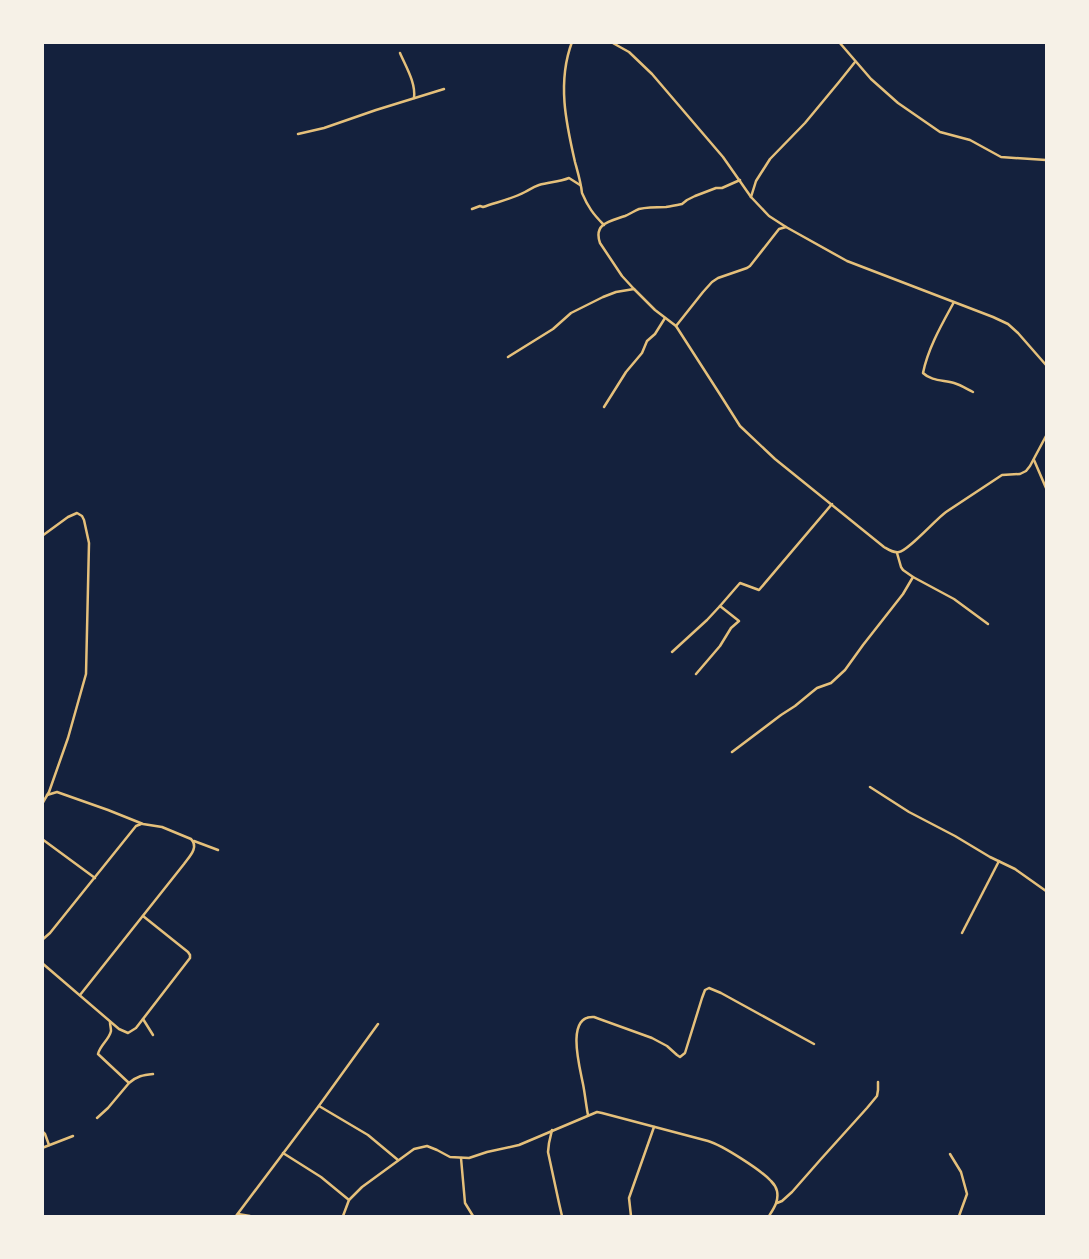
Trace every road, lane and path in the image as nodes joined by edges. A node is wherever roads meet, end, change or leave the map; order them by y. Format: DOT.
graph roads {
  1 [pos="572,42"];
  2 [pos="611,42"];
  3 [pos="839,42"];
  4 [pos="400,53"];
  5 [pos="855,62"];
  6 [pos="444,89"];
  7 [pos="414,98"];
  8 [pos="298,134"];
  9 [pos="1046,160"];
  10 [pos="740,180"];
  11 [pos="582,186"];
  12 [pos="751,197"];
  13 [pos="472,209"];
  14 [pos="604,225"];
  15 [pos="786,227"];
  16 [pos="634,289"];
  17 [pos="954,302"];
  18 [pos="665,318"];
  19 [pos="676,326"];
  20 [pos="508,357"];
  21 [pos="1046,365"];
  22 [pos="973,392"];
  23 [pos="604,408"];
  24 [pos="1046,436"];
  25 [pos="1034,460"];
  26 [pos="1046,488"];
  27 [pos="832,504"];
  28 [pos="42,536"];
  29 [pos="897,553"];
  30 [pos="914,577"];
  31 [pos="720,606"];
  32 [pos="988,624"];
  33 [pos="672,652"];
  34 [pos="696,674"];
  35 [pos="732,752"];
  36 [pos="870,787"];
  37 [pos="47,795"];
  38 [pos="42,804"];
  39 [pos="143,824"];
  40 [pos="42,839"];
  41 [pos="194,841"];
  42 [pos="218,850"];
  43 [pos="999,862"];
  44 [pos="95,878"];
  45 [pos="1046,890"];
  46 [pos="143,916"];
  47 [pos="962,933"];
  48 [pos="42,940"];
  49 [pos="42,963"];
  50 [pos="80,995"];
  51 [pos="143,1019"];
  52 [pos="110,1022"];
  53 [pos="378,1024"];
  54 [pos="153,1035"];
  55 [pos="814,1044"];
  56 [pos="153,1074"];
  57 [pos="878,1082"];
  58 [pos="130,1083"];
  59 [pos="319,1106"];
  60 [pos="588,1115"];
  61 [pos="97,1118"];
  62 [pos="654,1127"];
  63 [pos="552,1130"];
  64 [pos="42,1131"];
  65 [pos="73,1136"];
  66 [pos="50,1145"];
  67 [pos="42,1148"];
  68 [pos="283,1154"];
  69 [pos="950,1154"];
  70 [pos="461,1158"];
  71 [pos="398,1160"];
  72 [pos="349,1200"];
  73 [pos="777,1202"];
  74 [pos="237,1215"];
  75 [pos="250,1216"];
  76 [pos="343,1216"];
  77 [pos="473,1216"];
  78 [pos="562,1216"];
  79 [pos="631,1216"];
  80 [pos="769,1216"];
  81 [pos="960,1216"];
  1 -- 11 [label="street"];
  2 -- 10 [label="street"];
  3 -- 5 [label="street"];
  4 -- 7 [label="street"];
  5 -- 9 [label="street"];
  5 -- 12 [label="street"];
  6 -- 7 [label="street"];
  7 -- 8 [label="street"];
  10 -- 12 [label="street"];
  10 -- 14 [label="street"];
  11 -- 13 [label="street"];
  11 -- 14 [label="street"];
  12 -- 15 [label="street"];
  14 -- 16 [label="street"];
  15 -- 17 [label="street"];
  15 -- 19 [label="street"];
  16 -- 18 [label="street"];
  16 -- 20 [label="street"];
  17 -- 21 [label="street"];
  17 -- 22 [label="street"];
  18 -- 19 [label="street"];
  18 -- 23 [label="street"];
  19 -- 27 [label="street"];
  24 -- 25 [label="street"];
  25 -- 26 [label="street"];
  25 -- 29 [label="street"];
  27 -- 29 [label="street"];
  27 -- 31 [label="street"];
  28 -- 37 [label="street"];
  29 -- 30 [label="street"];
  30 -- 32 [label="street"];
  30 -- 35 [label="street"];
  31 -- 33 [label="street"];
  31 -- 34 [label="street"];
  36 -- 43 [label="street"];
  37 -- 38 [label="street"];
  37 -- 39 [label="street"];
  39 -- 41 [label="street"];
  39 -- 44 [label="street"];
  40 -- 44 [label="street"];
  41 -- 42 [label="street"];
  41 -- 46 [label="street"];
  43 -- 45 [label="street"];
  43 -- 47 [label="street"];
  44 -- 48 [label="street"];
  46 -- 50 [label="street"];
  46 -- 51 [label="street"];
  49 -- 50 [label="street"];
  50 -- 52 [label="street"];
  51 -- 52 [label="street"];
  51 -- 54 [label="street"];
  52 -- 58 [label="street"];
  53 -- 59 [label="street"];
  55 -- 60 [label="street"];
  56 -- 58 [label="street"];
  57 -- 73 [label="street"];
  58 -- 61 [label="street"];
  59 -- 68 [label="street"];
  59 -- 71 [label="street"];
  60 -- 62 [label="street"];
  60 -- 63 [label="street"];
  62 -- 73 [label="street"];
  62 -- 79 [label="street"];
  63 -- 70 [label="street"];
  63 -- 78 [label="street"];
  64 -- 66 [label="street"];
  65 -- 66 [label="street"];
  66 -- 67 [label="street"];
  68 -- 72 [label="street"];
  68 -- 74 [label="street"];
  69 -- 81 [label="street"];
  70 -- 71 [label="street"];
  70 -- 77 [label="street"];
  71 -- 72 [label="street"];
  72 -- 76 [label="street"];
  73 -- 80 [label="street"];
  74 -- 75 [label="street"];
}
